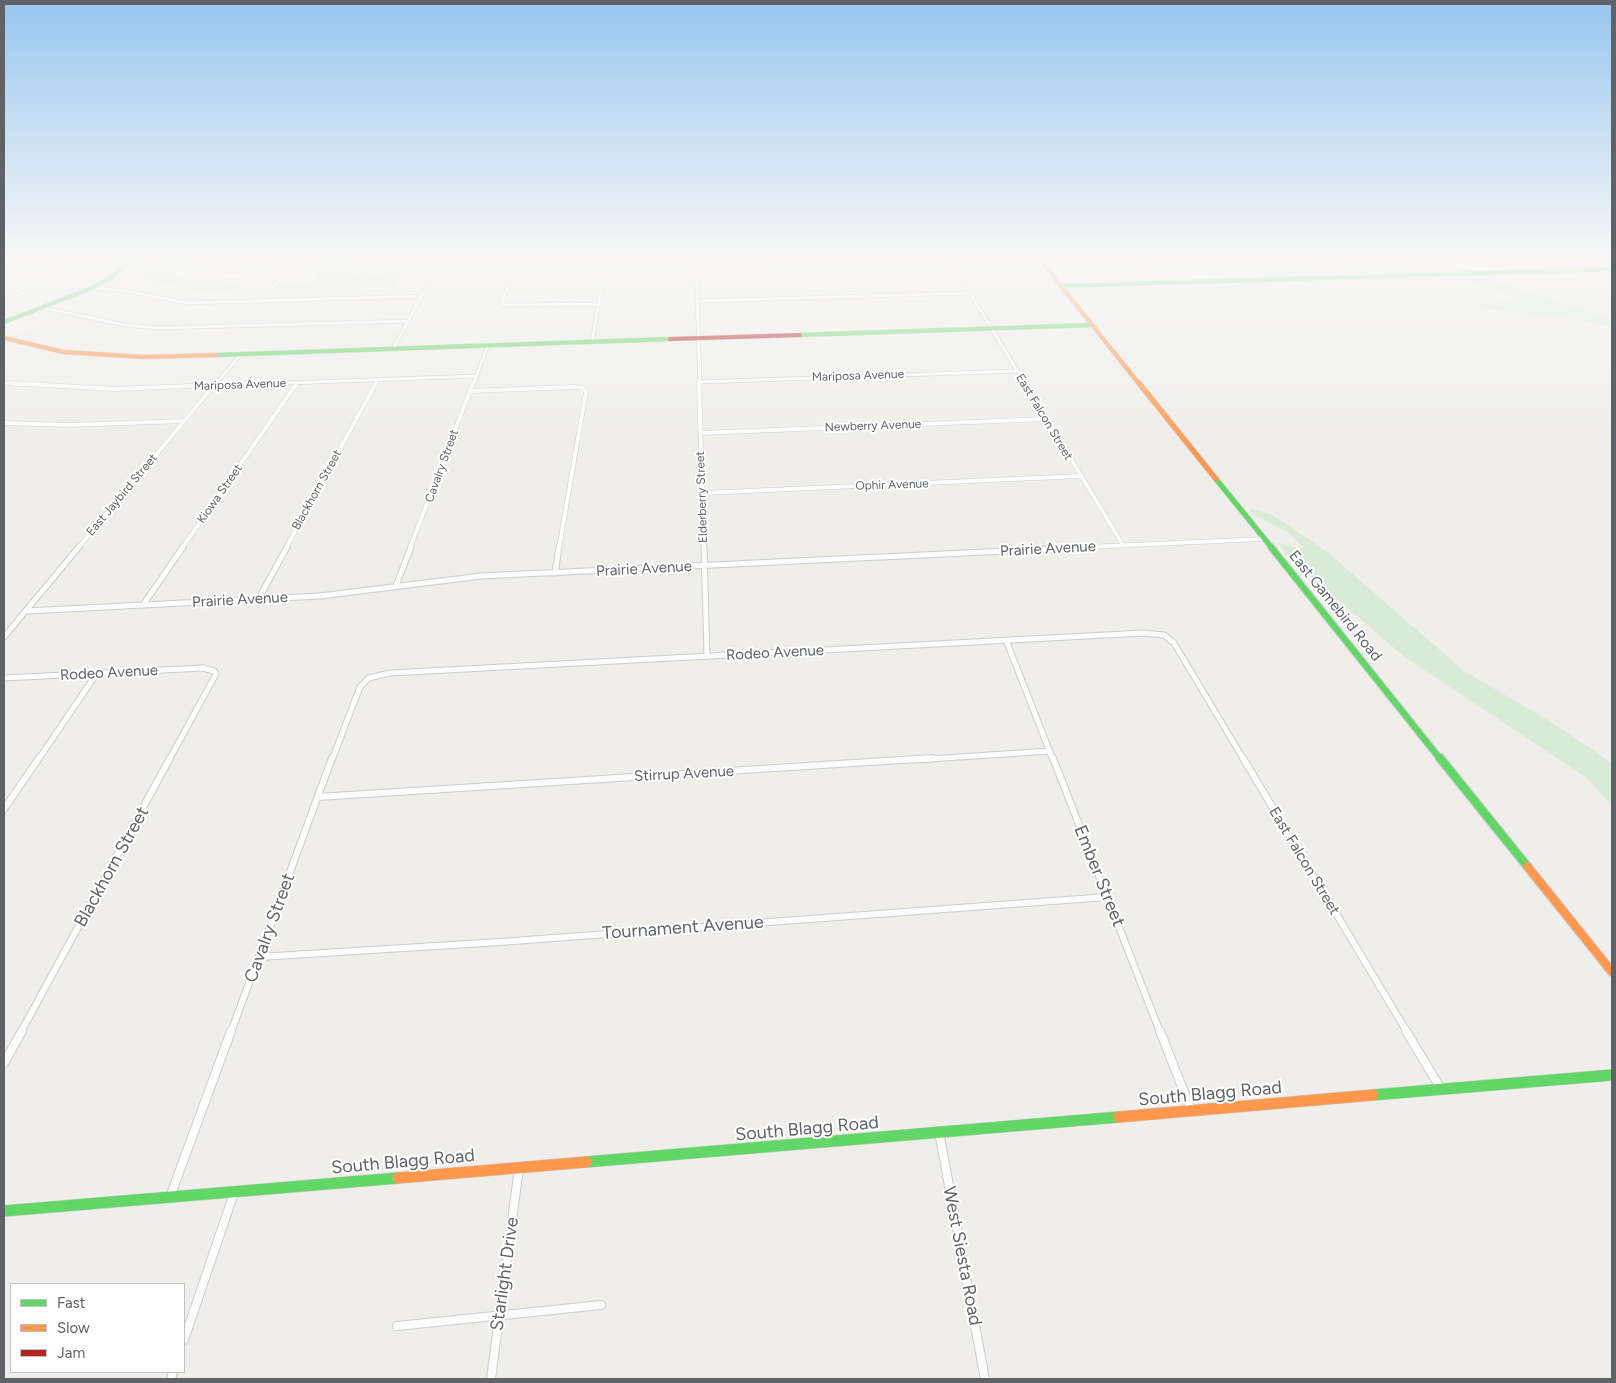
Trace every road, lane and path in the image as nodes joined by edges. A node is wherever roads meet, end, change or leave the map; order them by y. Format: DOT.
graph roads {
  1 [pos="408,321"];
  2 [pos="105,322"];
  3 [pos="389,322"];
  4 [pos="596,322"];
  5 [pos="698,322"];
  6 [pos="987,322"];
  7 [pos="1089,322"];
  8 [pos="1092,325"];
  9 [pos="992,329"];
  10 [pos="4,338"];
  11 [pos="698,338"];
  12 [pos="592,342"];
  13 [pos="488,345"];
  14 [pos="393,349"];
  15 [pos="241,354"];
  16 [pos="1017,371"];
  17 [pos="476,376"];
  18 [pos="378,380"];
  19 [pos="699,382"];
  20 [pos="4,383"];
  21 [pos="297,383"];
  22 [pos="214,386"];
  23 [pos="470,391"];
  24 [pos="1046,419"];
  25 [pos="184,421"];
  26 [pos="4,423"];
  27 [pos="9,424"];
  28 [pos="4,428"];
  29 [pos="701,433"];
  30 [pos="1081,476"];
  31 [pos="702,493"];
  32 [pos="1263,539"];
  33 [pos="1123,546"];
  34 [pos="704,566"];
  35 [pos="555,573"];
  36 [pos="396,586"];
  37 [pos="258,600"];
  38 [pos="143,605"];
  39 [pos="26,611"];
  40 [pos="1164,635"];
  41 [pos="4,637"];
  42 [pos="1006,640"];
  43 [pos="707,656"];
  44 [pos="214,671"];
  45 [pos="97,673"];
  46 [pos="386,673"];
  47 [pos="4,678"];
  48 [pos="1050,751"];
  49 [pos="318,797"];
  50 [pos="4,809"];
  51 [pos="1107,897"];
  52 [pos="259,957"];
  53 [pos="1612,972"];
  54 [pos="4,1063"];
  55 [pos="1612,1075"];
  56 [pos="1441,1090"];
  57 [pos="1192,1111"];
  58 [pos="939,1132"];
  59 [pos="519,1168"];
  60 [pos="234,1192"];
  61 [pos="170,1197"];
  62 [pos="4,1211"];
  63 [pos="601,1305"];
  64 [pos="499,1315"];
  65 [pos="397,1326"];
  66 [pos="185,1337"];
  67 [pos="491,1379"];
  68 [pos="985,1379"];
  1 -- 14 [label="street"];
  2 -- 3 [label="street"];
  4 -- 12 [label="street"];
  5 -- 11 [label="street, Elderberry Street"];
  6 -- 9 [label="street, East Falcon Street"];
  7 -- 8 [label="main road, East Gamebird Road"];
  8 -- 9 [label="main road"];
  8 -- 32 [label="main road, East Gamebird Road"];
  9 -- 11 [label="main road"];
  9 -- 16 [label="street, East Falcon Street"];
  10 -- 15 [label="main road"];
  11 -- 12 [label="main road"];
  11 -- 19 [label="street, Elderberry Street"];
  12 -- 13 [label="main road"];
  13 -- 14 [label="main road"];
  13 -- 17 [label="street, Cavalry Street"];
  14 -- 15 [label="main road"];
  15 -- 22 [label="street, East Jaybird Street"];
  16 -- 19 [label="street, Mariposa Avenue"];
  16 -- 24 [label="street, East Falcon Street"];
  17 -- 18 [label="street, Mariposa Avenue"];
  17 -- 23 [label="street, Cavalry Street"];
  18 -- 21 [label="street, Mariposa Avenue"];
  18 -- 37 [label="street, Blackhorn Street"];
  19 -- 29 [label="street, Elderberry Street"];
  20 -- 22 [label="street, Mariposa Avenue"];
  21 -- 22 [label="street, Mariposa Avenue"];
  21 -- 38 [label="street, Kiowa Street"];
  22 -- 25 [label="street, East Jaybird Street"];
  23 -- 35 [label="street"];
  23 -- 36 [label="street, Cavalry Street"];
  24 -- 29 [label="street, Newberry Avenue"];
  24 -- 30 [label="street, East Falcon Street"];
  25 -- 27 [label="street"];
  25 -- 39 [label="street, East Jaybird Street"];
  26 -- 27 [label="street"];
  27 -- 28 [label="street"];
  29 -- 31 [label="street, Elderberry Street"];
  30 -- 31 [label="street, Ophir Avenue"];
  30 -- 33 [label="street, East Falcon Street"];
  31 -- 34 [label="street, Elderberry Street"];
  32 -- 33 [label="street, Prairie Avenue"];
  32 -- 53 [label="main road, East Gamebird Road"];
  33 -- 34 [label="street, Prairie Avenue"];
  34 -- 35 [label="street, Prairie Avenue"];
  34 -- 43 [label="street, Elderberry Street"];
  35 -- 36 [label="street, Prairie Avenue"];
  36 -- 37 [label="street, Prairie Avenue"];
  37 -- 38 [label="street, Prairie Avenue"];
  38 -- 39 [label="street, Prairie Avenue"];
  39 -- 41 [label="street, East Jaybird Street"];
  40 -- 42 [label="street, Rodeo Avenue"];
  40 -- 56 [label="street, East Falcon Street"];
  42 -- 43 [label="street, Rodeo Avenue"];
  42 -- 48 [label="street, Ember Street"];
  43 -- 46 [label="street, Rodeo Avenue"];
  44 -- 45 [label="street, Rodeo Avenue"];
  44 -- 54 [label="street, Blackhorn Street"];
  45 -- 47 [label="street, Rodeo Avenue"];
  45 -- 50 [label="street"];
  46 -- 49 [label="street, Cavalry Street"];
  48 -- 49 [label="street, Stirrup Avenue"];
  48 -- 51 [label="street, Ember Street"];
  49 -- 52 [label="street, Cavalry Street"];
  51 -- 52 [label="street, Tournament Avenue"];
  51 -- 57 [label="street, Ember Street"];
  52 -- 61 [label="street, Cavalry Street"];
  55 -- 56 [label="main road, South Blagg Road"];
  56 -- 57 [label="main road, South Blagg Road"];
  57 -- 58 [label="main road, South Blagg Road"];
  58 -- 59 [label="main road, South Blagg Road"];
  58 -- 68 [label="street, West Siesta Road"];
  59 -- 60 [label="main road, South Blagg Road"];
  59 -- 64 [label="street, Starlight Drive"];
  60 -- 61 [label="main road, South Blagg Road"];
  60 -- 66 [label="street"];
  61 -- 62 [label="main road, South Blagg Road"];
  63 -- 64 [label="street"];
  64 -- 65 [label="street"];
  64 -- 67 [label="street, Starlight Drive"];
}
